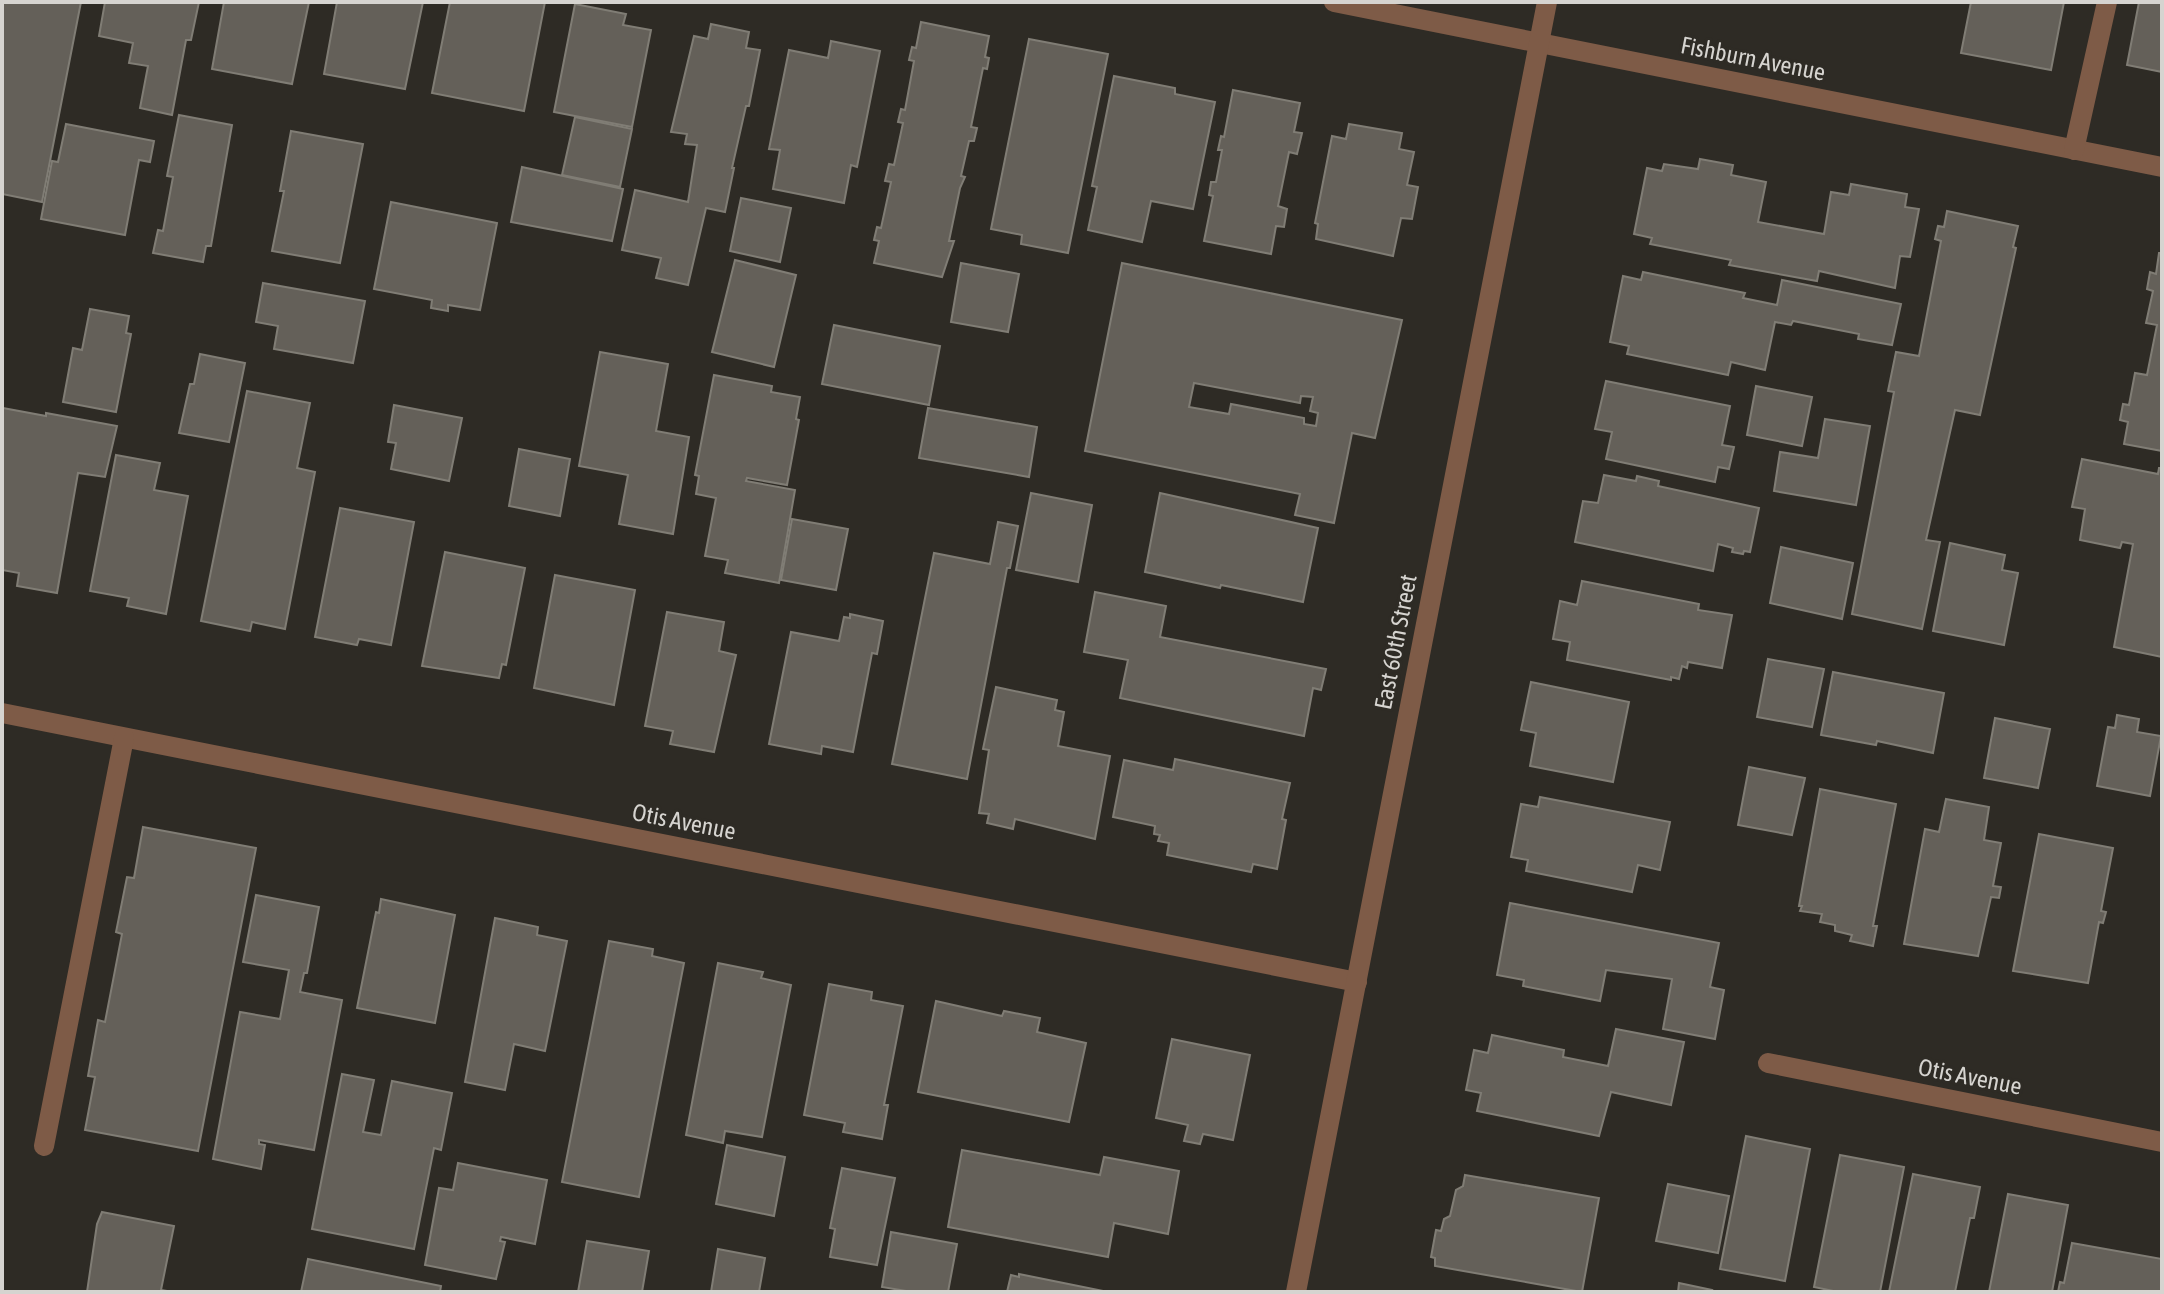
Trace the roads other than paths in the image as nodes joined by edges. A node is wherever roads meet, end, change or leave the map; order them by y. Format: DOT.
graph roads {
  1 [pos="1334,2"];
  2 [pos="1547,2"];
  3 [pos="2107,2"];
  4 [pos="1539,43"];
  5 [pos="2074,150"];
  6 [pos="2162,167"];
  7 [pos="2,713"];
  8 [pos="124,738"];
  9 [pos="1357,982"];
  10 [pos="1768,1063"];
  11 [pos="2162,1142"];
  12 [pos="44,1146"];
  13 [pos="1296,1292"];
  1 -- 4 [label="street, Fishburn Avenue"];
  2 -- 4 [label="street, East 60th Street"];
  3 -- 5 [label="street"];
  4 -- 5 [label="street, Fishburn Avenue"];
  4 -- 9 [label="street, East 60th Street"];
  5 -- 6 [label="street, Fishburn Avenue"];
  7 -- 8 [label="street, Otis Avenue"];
  8 -- 9 [label="street, Otis Avenue"];
  8 -- 12 [label="street"];
  9 -- 13 [label="street, East 60th Street"];
  10 -- 11 [label="street, Otis Avenue"];
}
